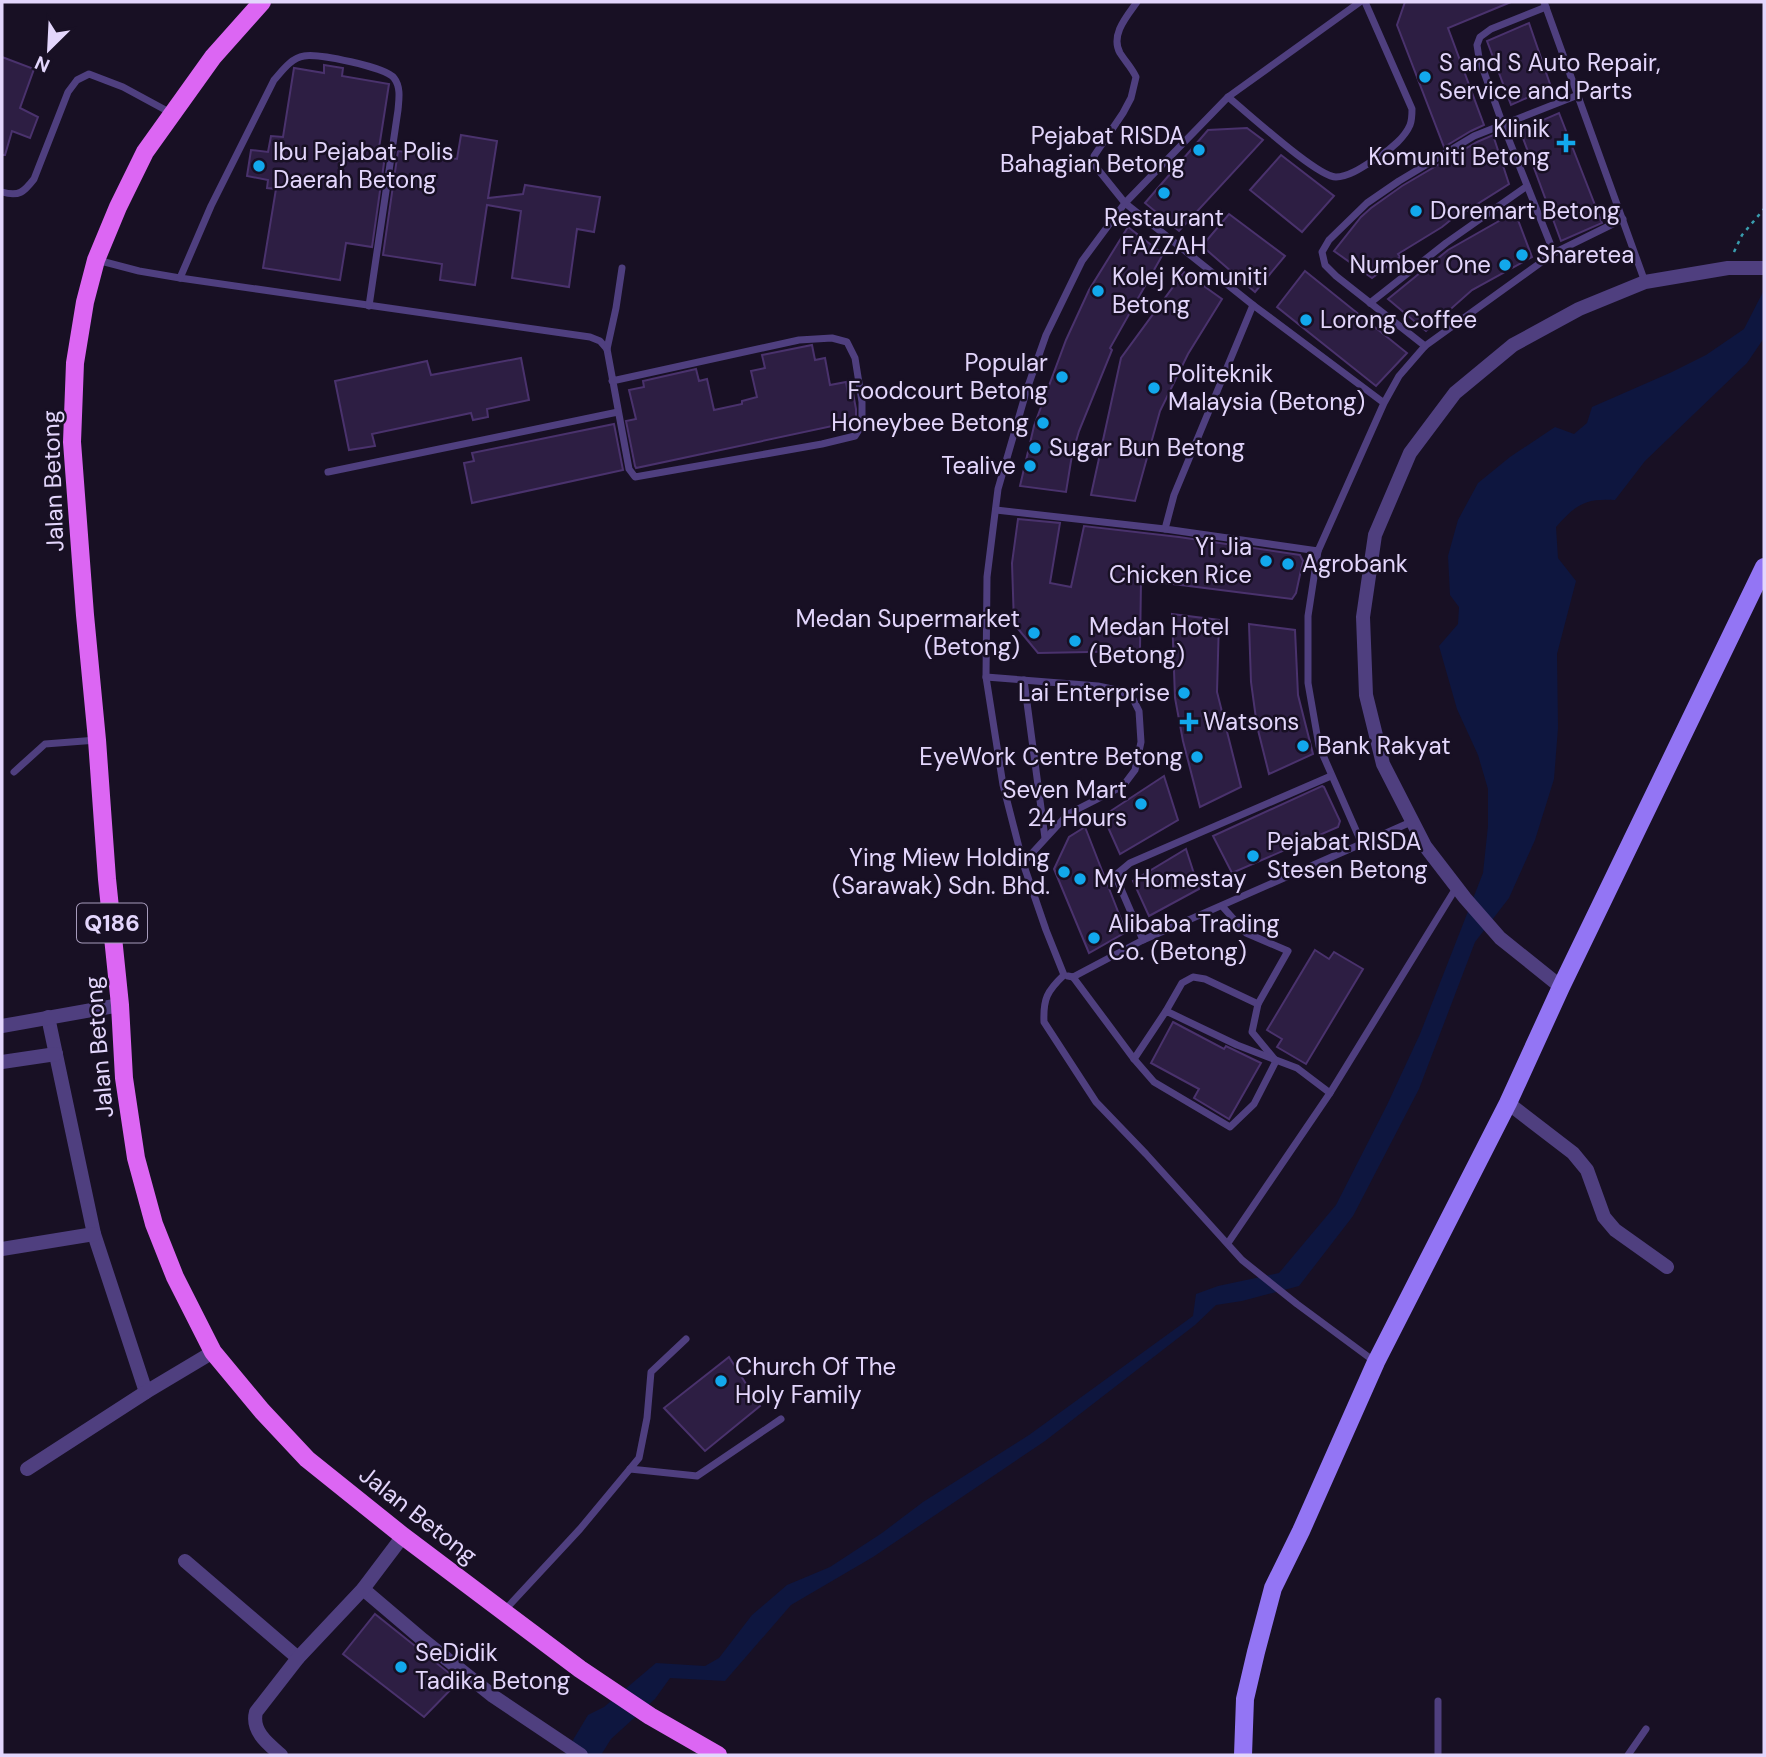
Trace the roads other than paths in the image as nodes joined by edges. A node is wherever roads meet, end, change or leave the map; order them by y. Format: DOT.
graph roads {
  1 [pos="262,2"];
  2 [pos="1137,2"];
  3 [pos="1363,2"];
  4 [pos="1545,4"];
  5 [pos="1578,96"];
  6 [pos="1228,97"];
  7 [pos="172,113"];
  8 [pos="1503,125"];
  9 [pos="1527,186"];
  10 [pos="2,192"];
  11 [pos="1125,203"];
  12 [pos="1623,219"];
  13 [pos="1554,253"];
  14 [pos="96,260"];
  15 [pos="622,268"];
  16 [pos="1759,268"];
  17 [pos="180,278"];
  18 [pos="1646,282"];
  19 [pos="1370,303"];
  20 [pos="1253,305"];
  21 [pos="369,306"];
  22 [pos="1425,346"];
  23 [pos="607,349"];
  24 [pos="612,380"];
  25 [pos="1384,403"];
  26 [pos="618,412"];
  27 [pos="328,472"];
  28 [pos="996,510"];
  29 [pos="1165,529"];
  30 [pos="1318,551"];
  31 [pos="1764,567"];
  32 [pos="986,677"];
  33 [pos="1024,680"];
  34 [pos="97,740"];
  35 [pos="14,772"];
  36 [pos="1331,776"];
  37 [pos="1411,822"];
  38 [pos="1045,838"];
  39 [pos="1362,844"];
  40 [pos="1023,863"];
  41 [pos="1460,893"];
  42 [pos="1222,906"];
  43 [pos="1143,940"];
  44 [pos="1064,975"];
  45 [pos="1073,978"];
  46 [pos="1561,987"];
  47 [pos="1258,1004"];
  48 [pos="120,1005"];
  49 [pos="1166,1012"];
  50 [pos="48,1017"];
  51 [pos="2,1026"];
  52 [pos="56,1054"];
  53 [pos="1134,1059"];
  54 [pos="1276,1061"];
  55 [pos="2,1062"];
  56 [pos="1330,1093"];
  57 [pos="1508,1103"];
  58 [pos="94,1234"];
  59 [pos="1228,1242"];
  60 [pos="2,1249"];
  61 [pos="1667,1267"];
  62 [pos="686,1339"];
  63 [pos="213,1352"];
  64 [pos="1376,1362"];
  65 [pos="146,1392"];
  66 [pos="781,1419"];
  67 [pos="27,1469"];
  68 [pos="630,1469"];
  69 [pos="403,1536"];
  70 [pos="185,1561"];
  71 [pos="363,1590"];
  72 [pos="503,1612"];
  73 [pos="298,1658"];
  74 [pos="1438,1701"];
  75 [pos="1646,1729"];
  76 [pos="577,1753"];
  77 [pos="281,1755"];
  78 [pos="718,1755"];
  79 [pos="1243,1755"];
  80 [pos="1438,1755"];
  81 [pos="1628,1755"];
  1 -- 7 [label="main road, Jalan Betong / Q186"];
  2 -- 11 [label="lane"];
  3 -- 6 [label="lane"];
  3 -- 6 [label="lane"];
  4 -- 5 [label="lane"];
  4 -- 8 [label="lane"];
  5 -- 8 [label="lane"];
  5 -- 12 [label="lane"];
  6 -- 11 [label="lane"];
  7 -- 10 [label="lane"];
  7 -- 14 [label="main road, Jalan Betong / Q186"];
  8 -- 9 [label="lane"];
  8 -- 19 [label="lane"];
  9 -- 13 [label="lane"];
  9 -- 19 [label="lane"];
  11 -- 20 [label="lane"];
  11 -- 28 [label="lane"];
  12 -- 13 [label="lane"];
  12 -- 18 [label="lane"];
  13 -- 22 [label="lane"];
  14 -- 17 [label="lane"];
  14 -- 34 [label="main road, Jalan Betong / Q186"];
  15 -- 23 [label="lane"];
  16 -- 18 [label="street"];
  17 -- 21 [label="lane"];
  17 -- 21 [label="lane"];
  18 -- 37 [label="street"];
  19 -- 22 [label="lane"];
  20 -- 25 [label="lane"];
  20 -- 29 [label="lane"];
  21 -- 23 [label="lane"];
  22 -- 25 [label="lane"];
  23 -- 24 [label="lane"];
  24 -- 26 [label="lane"];
  24 -- 26 [label="lane"];
  25 -- 30 [label="lane"];
  26 -- 27 [label="lane"];
  28 -- 29 [label="lane"];
  28 -- 32 [label="lane"];
  29 -- 30 [label="lane"];
  30 -- 36 [label="lane"];
  31 -- 46 [label="street"];
  32 -- 33 [label="lane"];
  32 -- 40 [label="lane"];
  33 -- 38 [label="lane"];
  33 -- 38 [label="lane"];
  34 -- 35 [label="lane"];
  34 -- 48 [label="main road, Jalan Betong / Q186"];
  36 -- 39 [label="lane"];
  36 -- 43 [label="lane"];
  37 -- 39 [label="lane"];
  37 -- 41 [label="street"];
  38 -- 40 [label="lane"];
  39 -- 42 [label="lane"];
  40 -- 44 [label="lane"];
  41 -- 46 [label="street"];
  41 -- 56 [label="lane"];
  42 -- 43 [label="lane"];
  42 -- 47 [label="lane"];
  43 -- 45 [label="lane"];
  44 -- 45 [label="lane"];
  44 -- 59 [label="lane"];
  45 -- 53 [label="lane"];
  46 -- 57 [label="street"];
  47 -- 49 [label="lane"];
  47 -- 54 [label="lane"];
  48 -- 50 [label="street"];
  48 -- 63 [label="main road, Jalan Betong / Q186"];
  49 -- 53 [label="lane"];
  49 -- 54 [label="lane"];
  50 -- 51 [label="street"];
  50 -- 52 [label="street"];
  52 -- 55 [label="street"];
  52 -- 58 [label="street"];
  53 -- 54 [label="lane"];
  54 -- 56 [label="lane"];
  56 -- 59 [label="lane"];
  57 -- 61 [label="street"];
  57 -- 64 [label="street"];
  58 -- 60 [label="street"];
  58 -- 65 [label="street"];
  59 -- 64 [label="lane"];
  62 -- 68 [label="lane"];
  63 -- 65 [label="street"];
  63 -- 69 [label="main road, Jalan Betong / Q186"];
  64 -- 79 [label="street"];
  65 -- 67 [label="street"];
  66 -- 68 [label="lane"];
  68 -- 72 [label="lane"];
  69 -- 71 [label="street"];
  69 -- 72 [label="main road, Jalan Betong / Q186"];
  70 -- 73 [label="street"];
  71 -- 73 [label="street"];
  71 -- 76 [label="street"];
  72 -- 78 [label="main road, Jalan Betong / Q186"];
  73 -- 77 [label="street"];
  74 -- 80 [label="lane"];
  75 -- 81 [label="lane"];
}
